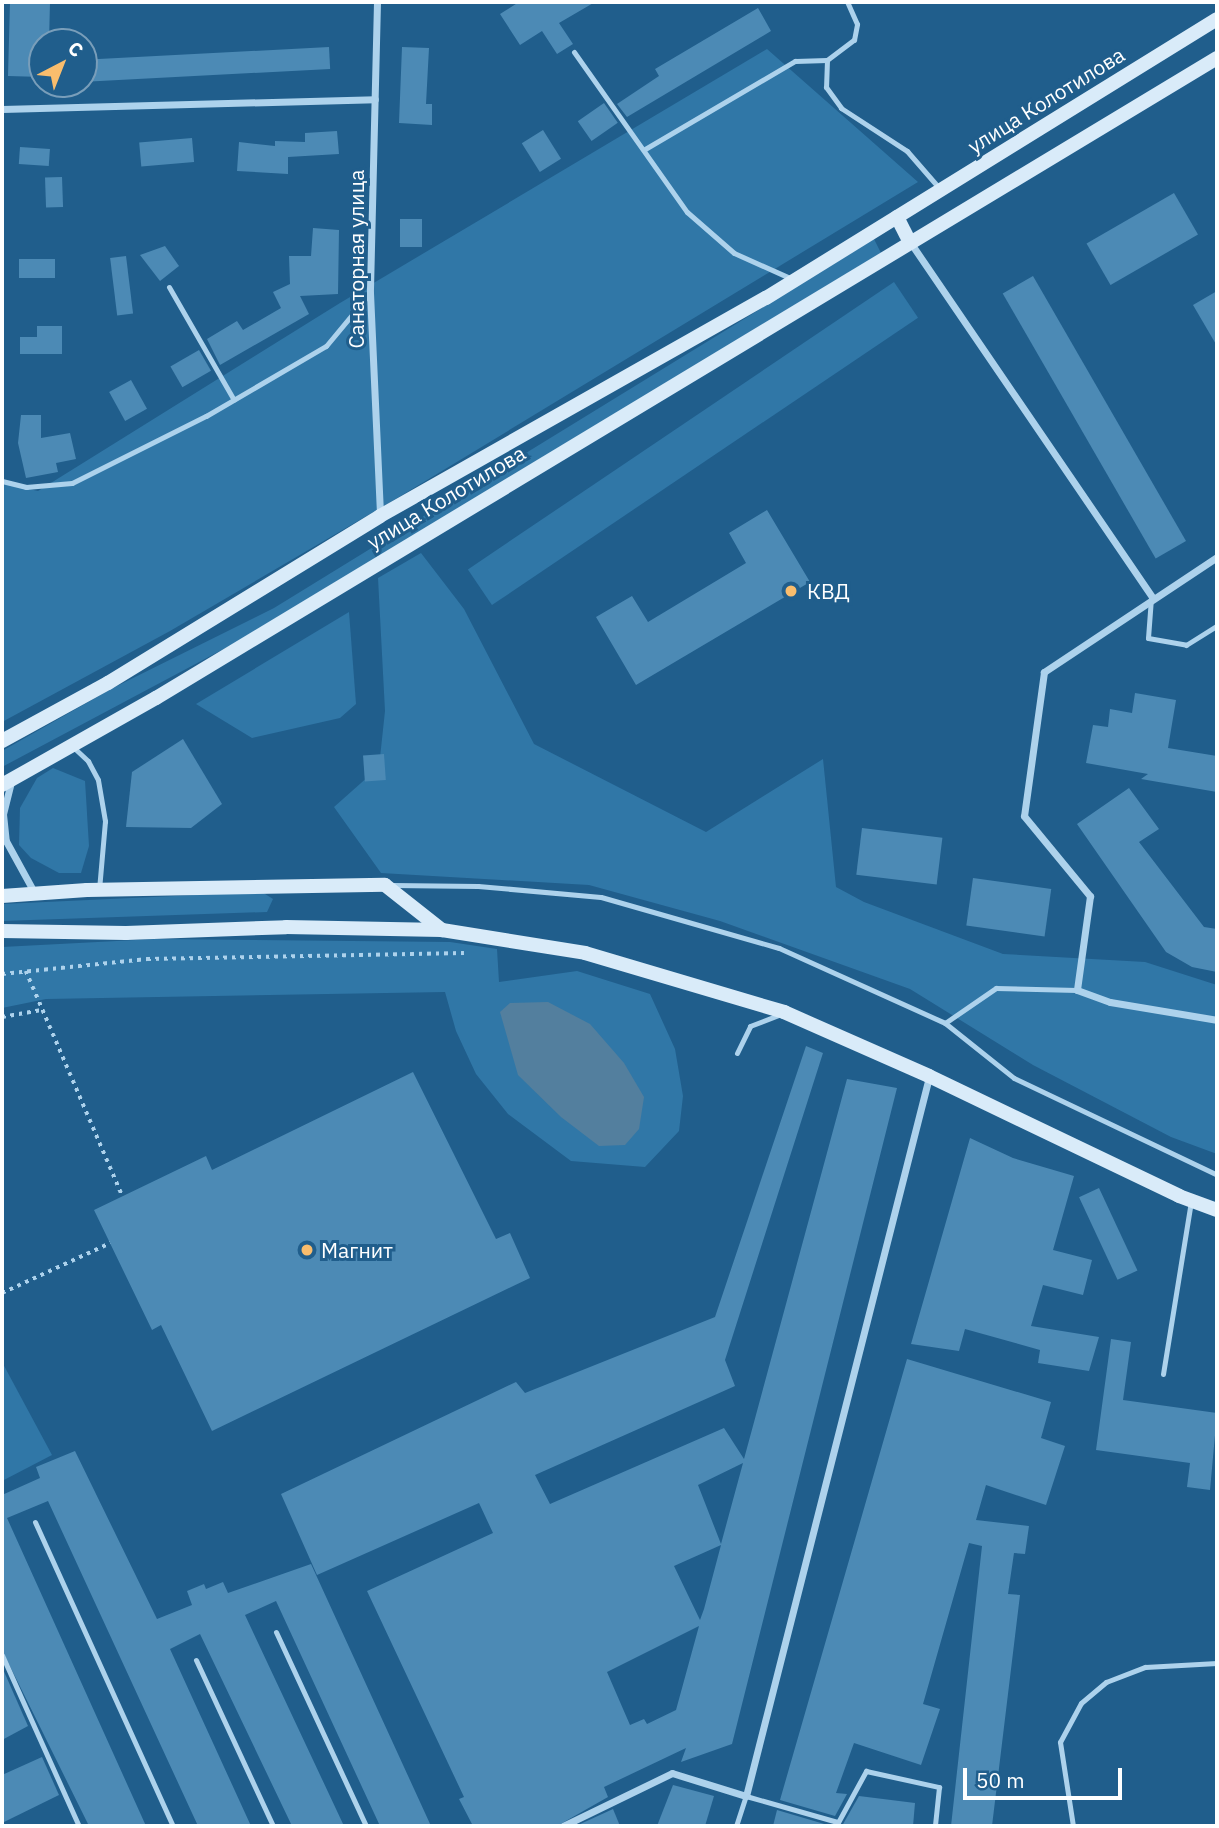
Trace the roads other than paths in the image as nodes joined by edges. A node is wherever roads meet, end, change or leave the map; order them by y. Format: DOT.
graph roads {
  1 [pos="377,2"];
  2 [pos="847,2"];
  3 [pos="1217,19"];
  4 [pos="574,52"];
  5 [pos="1217,58"];
  6 [pos="827,60"];
  7 [pos="375,99"];
  8 [pos="2,109"];
  9 [pos="645,149"];
  10 [pos="941,190"];
  11 [pos="897,217"];
  12 [pos="910,243"];
  13 [pos="795,281"];
  14 [pos="169,288"];
  15 [pos="370,293"];
  16 [pos="234,400"];
  17 [pos="2,481"];
  18 [pos="380,516"];
  19 [pos="1217,557"];
  20 [pos="1152,597"];
  21 [pos="1217,626"];
  22 [pos="2,741"];
  23 [pos="72,746"];
  24 [pos="7,783"];
  25 [pos="385,885"];
  26 [pos="99,890"];
  27 [pos="34,892"];
  28 [pos="2,896"];
  29 [pos="442,930"];
  30 [pos="2,931"];
  31 [pos="1077,990"];
  32 [pos="784,1012"];
  33 [pos="1217,1020"];
  34 [pos="945,1023"];
  35 [pos="737,1053"];
  36 [pos="929,1076"];
  37 [pos="1217,1175"];
  38 [pos="1191,1201"];
  39 [pos="1217,1210"];
  40 [pos="1163,1374"];
  41 [pos="34,1522"];
  42 [pos="276,1632"];
  43 [pos="2,1655"];
  44 [pos="196,1660"];
  45 [pos="1217,1664"];
  46 [pos="746,1796"];
  47 [pos="836,1824"];
  48 [pos="79,1826"];
  49 [pos="173,1826"];
  50 [pos="273,1826"];
  51 [pos="366,1826"];
  52 [pos="563,1826"];
  53 [pos="736,1826"];
  54 [pos="935,1826"];
  55 [pos="1073,1826"];
  1 -- 7 [label="street, Санаторная улица"];
  2 -- 6 [label="lane"];
  3 -- 10 [label="main road, улица Колотилова"];
  4 -- 9 [label="lane"];
  5 -- 12 [label="main road, улица Колотилова"];
  6 -- 9 [label="lane"];
  6 -- 10 [label="lane"];
  7 -- 8 [label="street"];
  7 -- 15 [label="street, Санаторная улица"];
  9 -- 13 [label="lane"];
  10 -- 11 [label="main road, улица Колотилова"];
  11 -- 12 [label="main road"];
  11 -- 13 [label="main road, улица Колотилова"];
  12 -- 20 [label="street"];
  12 -- 23 [label="main road, улица Колотилова"];
  13 -- 18 [label="main road, улица Колотилова"];
  14 -- 16 [label="lane"];
  15 -- 16 [label="lane"];
  15 -- 18 [label="street, Санаторная улица"];
  16 -- 17 [label="lane"];
  18 -- 22 [label="main road, улица Колотилова"];
  19 -- 20 [label="street"];
  20 -- 21 [label="lane"];
  20 -- 31 [label="street"];
  23 -- 24 [label="main road, улица Колотилова"];
  23 -- 26 [label="lane"];
  24 -- 27 [label="street"];
  25 -- 26 [label="main road"];
  25 -- 29 [label="main road"];
  25 -- 34 [label="lane"];
  26 -- 27 [label="main road"];
  27 -- 28 [label="main road"];
  29 -- 30 [label="main road"];
  29 -- 32 [label="main road"];
  31 -- 33 [label="street"];
  31 -- 34 [label="lane"];
  32 -- 35 [label="lane"];
  32 -- 36 [label="main road"];
  34 -- 37 [label="lane"];
  36 -- 38 [label="main road"];
  36 -- 46 [label="street"];
  38 -- 39 [label="main road"];
  38 -- 40 [label="lane"];
  41 -- 49 [label="lane"];
  42 -- 51 [label="lane"];
  43 -- 48 [label="lane"];
  44 -- 50 [label="lane"];
  45 -- 55 [label="lane"];
  46 -- 47 [label="lane"];
  46 -- 52 [label="street"];
  46 -- 53 [label="lane"];
  47 -- 54 [label="lane"];
}
